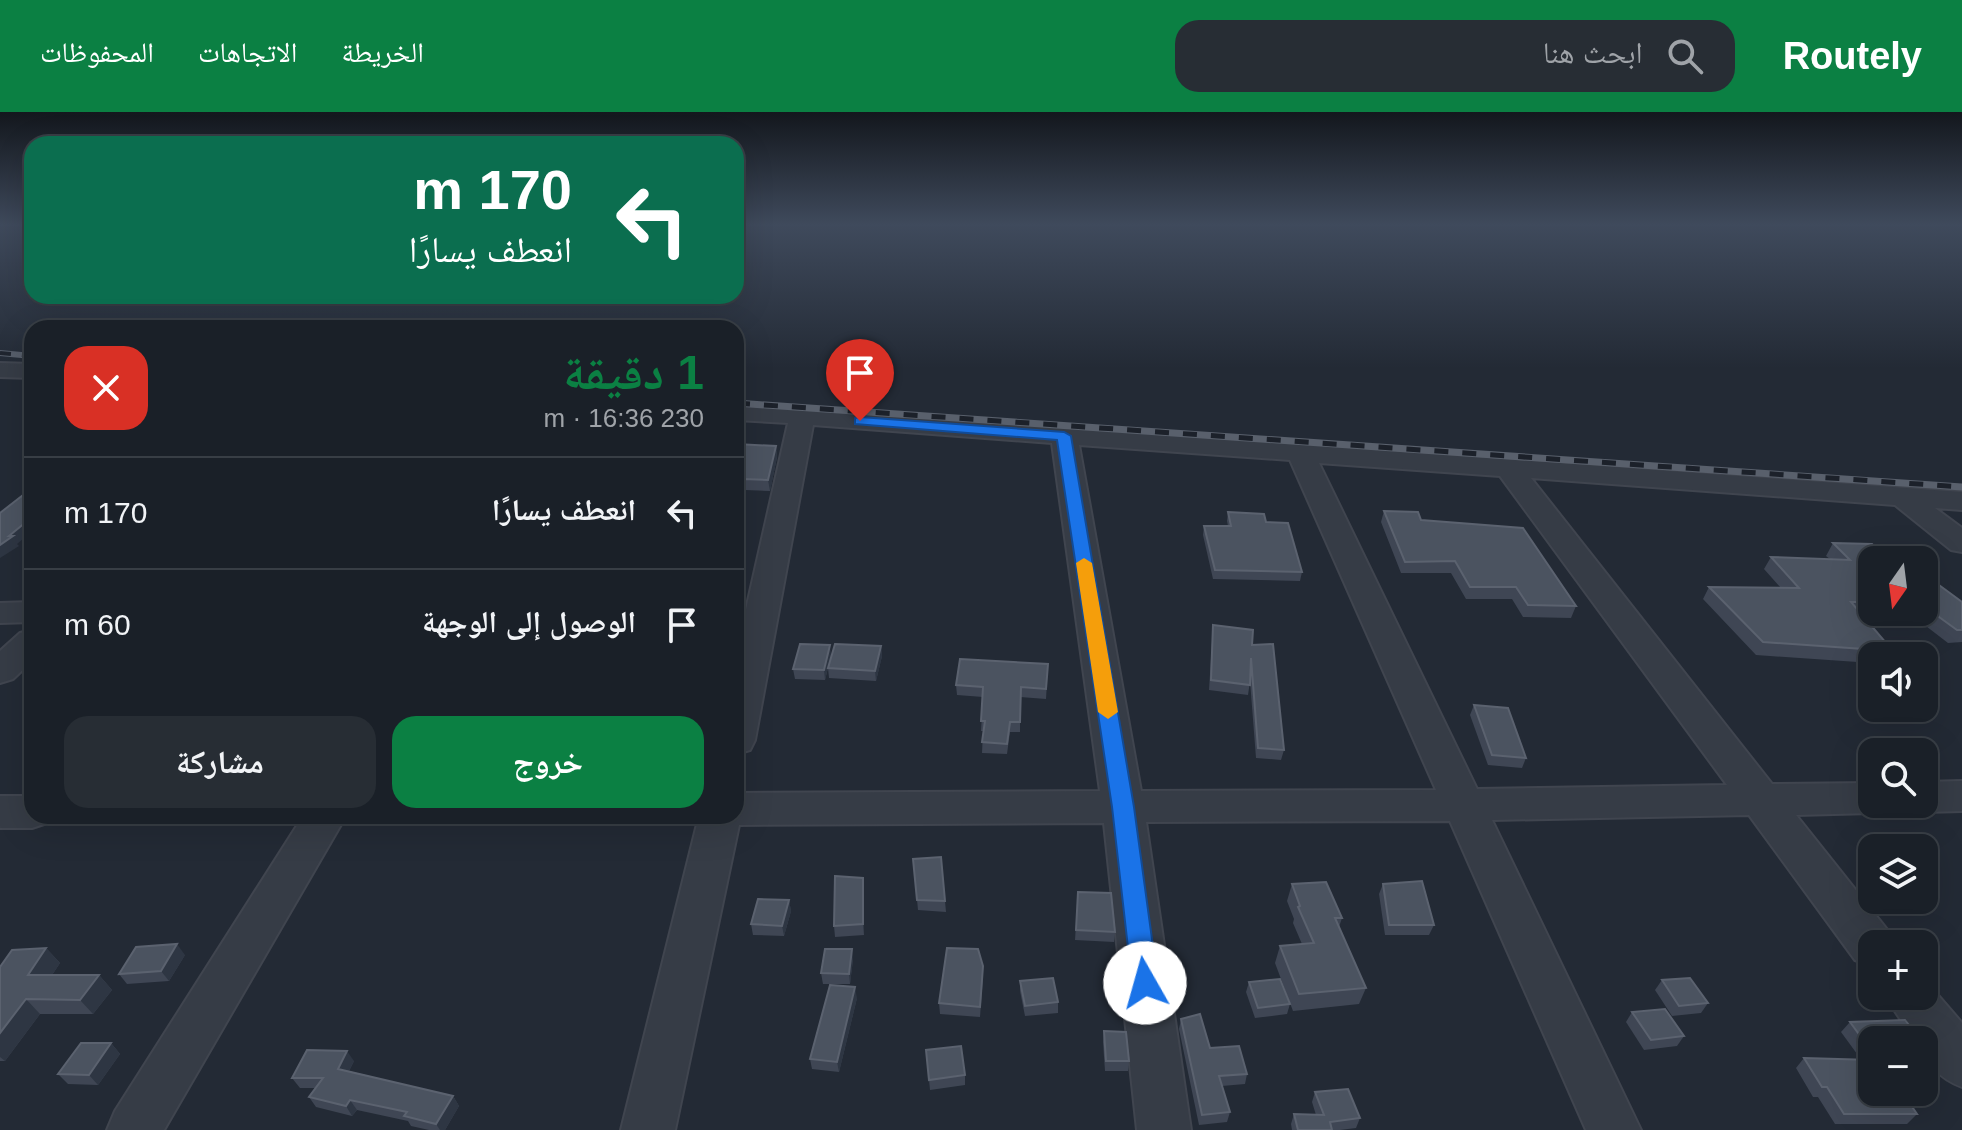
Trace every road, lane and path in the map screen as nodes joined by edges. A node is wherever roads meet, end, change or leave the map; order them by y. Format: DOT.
graph roads {
  1 [pos="0,370"];
  2 [pos="24,371"];
  3 [pos="744,413"];
  4 [pos="802,417"];
  5 [pos="1064,436"];
  6 [pos="1301,454"];
  7 [pos="1509,469"];
  8 [pos="1903,497"];
  9 [pos="1962,501"];
  10 [pos="1962,543"];
  11 [pos="24,612"];
  12 [pos="0,613"];
  13 [pos="24,648"];
  14 [pos="0,671"];
  15 [pos="744,701"];
  16 [pos="1962,796"];
  17 [pos="1938,797"];
  18 [pos="1858,798"];
  19 [pos="1760,800"];
  20 [pos="1464,805"];
  21 [pos="1123,807"];
  22 [pos="744,809"];
  23 [pos="0,812"];
  24 [pos="24,812"];
  25 [pos="320,824"];
  26 [pos="718,824"];
  27 [pos="1860,930"];
  28 [pos="1921,1010"];
  29 [pos="1962,1063"];
  30 [pos="134,1130"];
  31 [pos="648,1130"];
  32 [pos="1164,1130"];
  33 [pos="1614,1130"];
  1 -- 2 [label="street"];
  3 -- 4 [label="street"];
  4 -- 5 [label="street"];
  4 -- 15 [label="street"];
  5 -- 6 [label="street"];
  5 -- 21 [label="street"];
  6 -- 7 [label="street"];
  6 -- 20 [label="street"];
  7 -- 8 [label="street"];
  7 -- 19 [label="street"];
  8 -- 9 [label="street"];
  8 -- 10 [label="street"];
  11 -- 12 [label="street"];
  13 -- 14 [label="street"];
  16 -- 17 [label="street"];
  18 -- 19 [label="street"];
  19 -- 20 [label="street"];
  19 -- 27 [label="street"];
  20 -- 21 [label="street"];
  20 -- 33 [label="street"];
  21 -- 22 [label="street"];
  21 -- 32 [label="street"];
  23 -- 24 [label="street"];
  25 -- 30 [label="street"];
  26 -- 31 [label="street"];
  28 -- 29 [label="street"];
}
